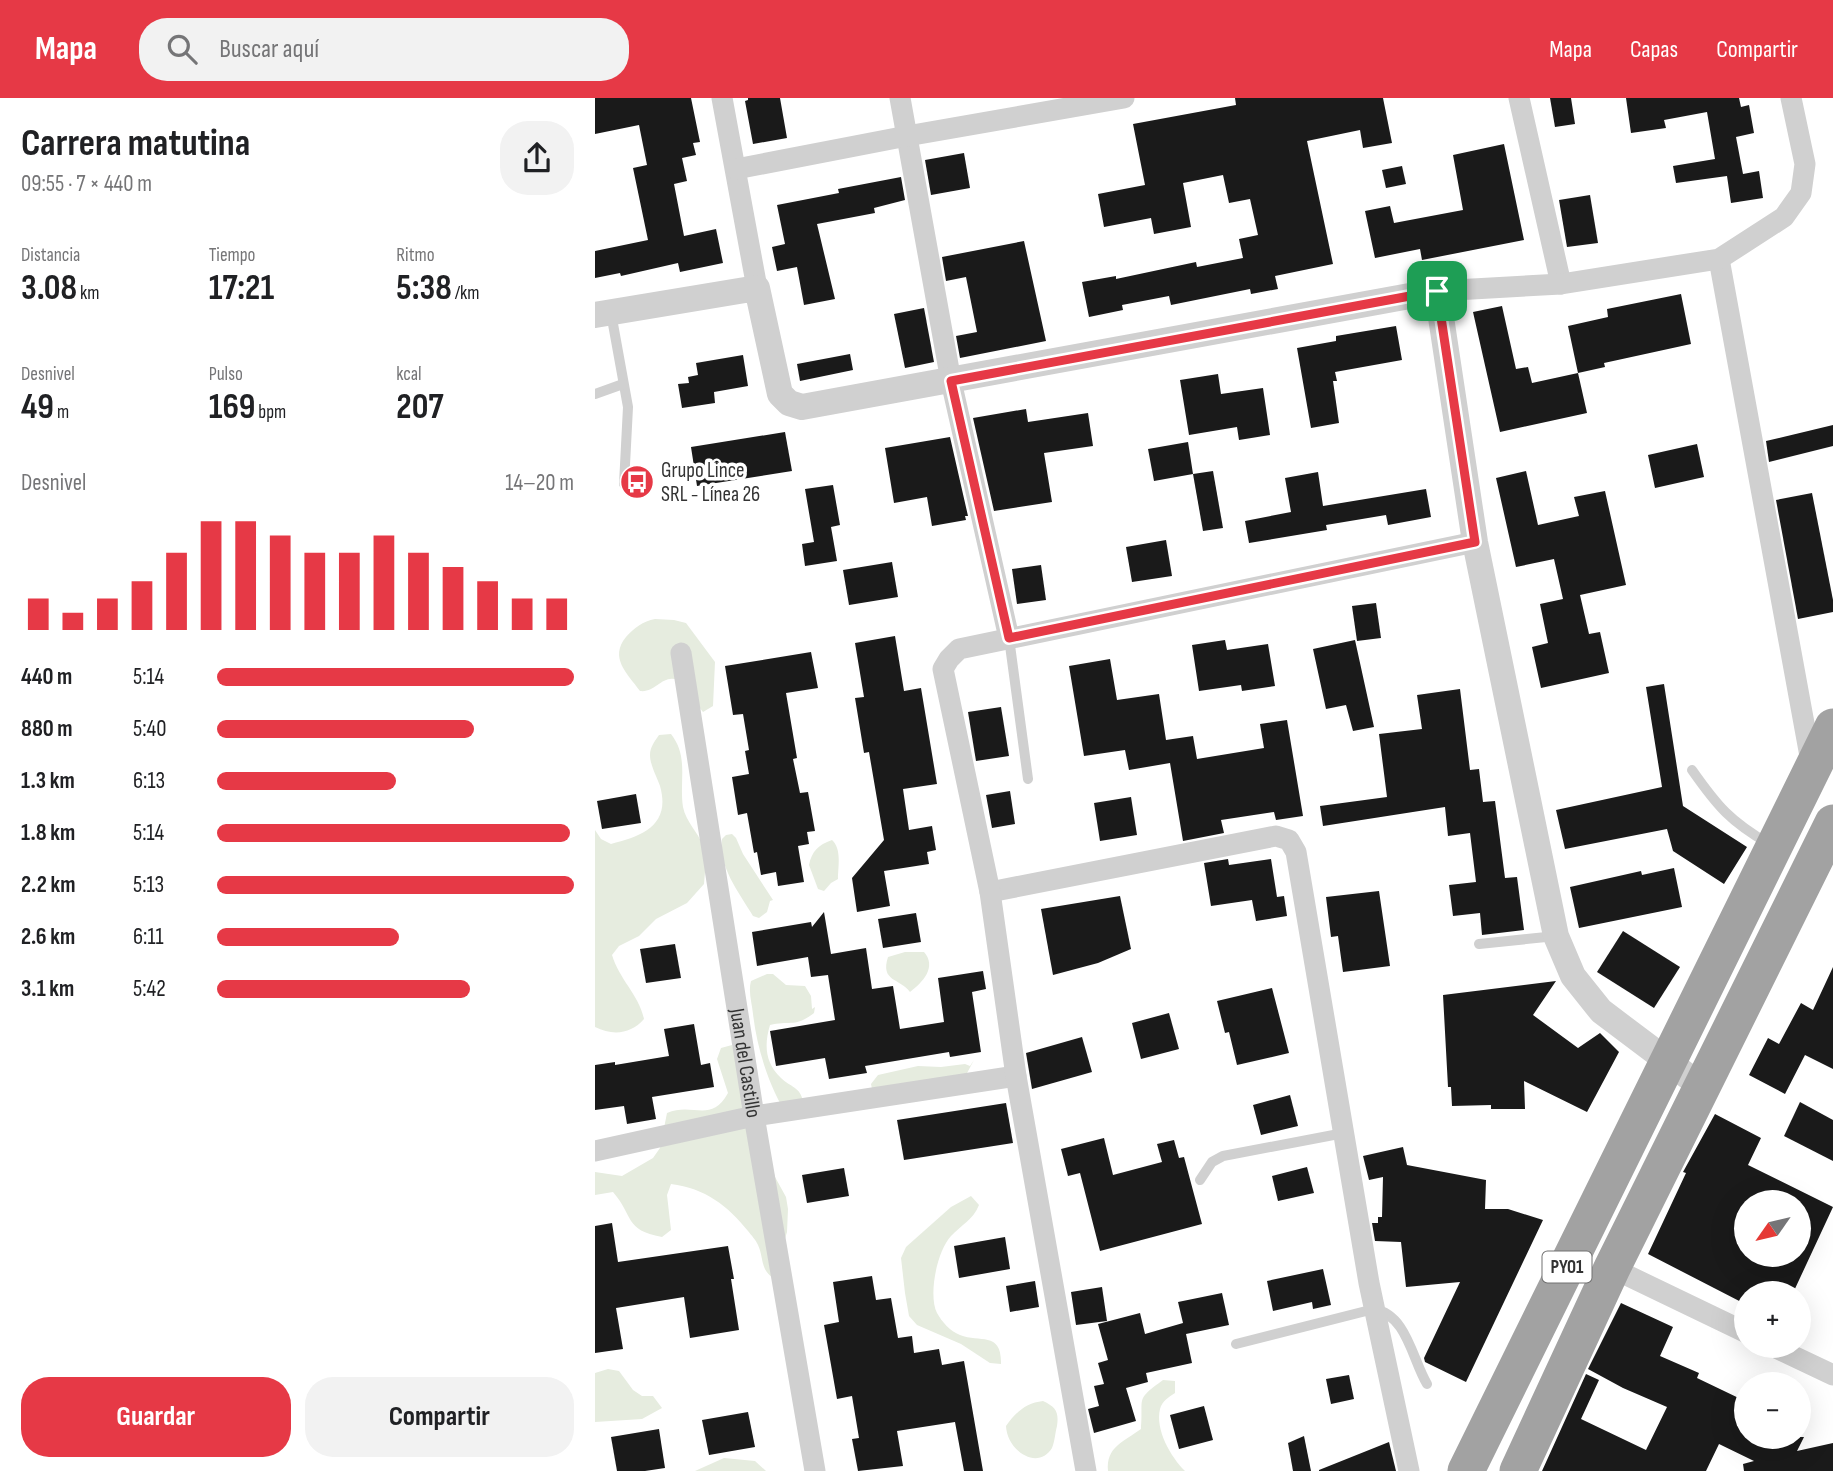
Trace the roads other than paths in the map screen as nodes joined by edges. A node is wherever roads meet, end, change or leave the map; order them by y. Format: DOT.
graph roads {
  1 [pos="722,98"];
  2 [pos="900,98"];
  3 [pos="1124,98"];
  4 [pos="1519,98"];
  5 [pos="1791,98"];
  6 [pos="907,136"];
  7 [pos="736,169"];
  8 [pos="1719,259"];
  9 [pos="1561,284"];
  10 [pos="757,288"];
  11 [pos="1437,291"];
  12 [pos="603,314"];
  13 [pos="951,381"];
  14 [pos="623,384"];
  15 [pos="595,394"];
  16 [pos="624,484"];
  17 [pos="1475,542"];
  18 [pos="1009,638"];
  19 [pos="681,653"];
  20 [pos="1833,727"];
  21 [pos="1692,770"];
  22 [pos="1813,770"];
  23 [pos="1028,779"];
  24 [pos="1833,822"];
  25 [pos="1775,847"];
  26 [pos="990,892"];
  27 [pos="1556,936"];
  28 [pos="1479,944"];
  29 [pos="1668,1062"];
  30 [pos="1017,1076"];
  31 [pos="1702,1087"];
  32 [pos="754,1116"];
  33 [pos="1344,1133"];
  34 [pos="595,1151"];
  35 [pos="1200,1180"];
  36 [pos="1612,1268"];
  37 [pos="1374,1309"];
  38 [pos="1734,1327"];
  39 [pos="1236,1343"];
  40 [pos="1797,1358"];
  41 [pos="1833,1375"];
  42 [pos="1427,1384"];
  43 [pos="815,1471"];
  44 [pos="1086,1471"];
  45 [pos="1409,1471"];
  46 [pos="1466,1471"];
  47 [pos="1518,1471"];
  1 -- 7 [label="street"];
  2 -- 6 [label="street"];
  3 -- 6 [label="street"];
  4 -- 9 [label="street"];
  5 -- 8 [label="street"];
  6 -- 7 [label="street"];
  6 -- 13 [label="street"];
  7 -- 10 [label="street"];
  8 -- 9 [label="street"];
  8 -- 22 [label="street"];
  9 -- 11 [label="street"];
  10 -- 12 [label="street"];
  10 -- 13 [label="street"];
  11 -- 13 [label="street"];
  11 -- 17 [label="street"];
  12 -- 14 [label="lane"];
  13 -- 18 [label="street"];
  14 -- 15 [label="lane"];
  14 -- 16 [label="lane"];
  17 -- 18 [label="street"];
  17 -- 27 [label="street"];
  18 -- 23 [label="lane"];
  18 -- 26 [label="street"];
  19 -- 32 [label="street, Juan del Castillo"];
  20 -- 22 [label="highway, PY01"];
  21 -- 25 [label="lane"];
  22 -- 25 [label="highway, PY01"];
  24 -- 31 [label="highway, PY01"];
  25 -- 29 [label="highway, PY01"];
  26 -- 30 [label="street"];
  26 -- 33 [label="street"];
  27 -- 28 [label="lane"];
  27 -- 29 [label="street"];
  29 -- 31 [label="street"];
  29 -- 46 [label="highway, PY01"];
  30 -- 32 [label="street"];
  30 -- 44 [label="street"];
  31 -- 36 [label="highway, PY01"];
  32 -- 34 [label="street"];
  32 -- 43 [label="street, Juan del Castillo"];
  33 -- 35 [label="lane"];
  33 -- 37 [label="street"];
  36 -- 38 [label="street"];
  36 -- 47 [label="highway, PY01"];
  37 -- 39 [label="lane"];
  37 -- 42 [label="lane"];
  37 -- 45 [label="street"];
  40 -- 41 [label="street"];
}
